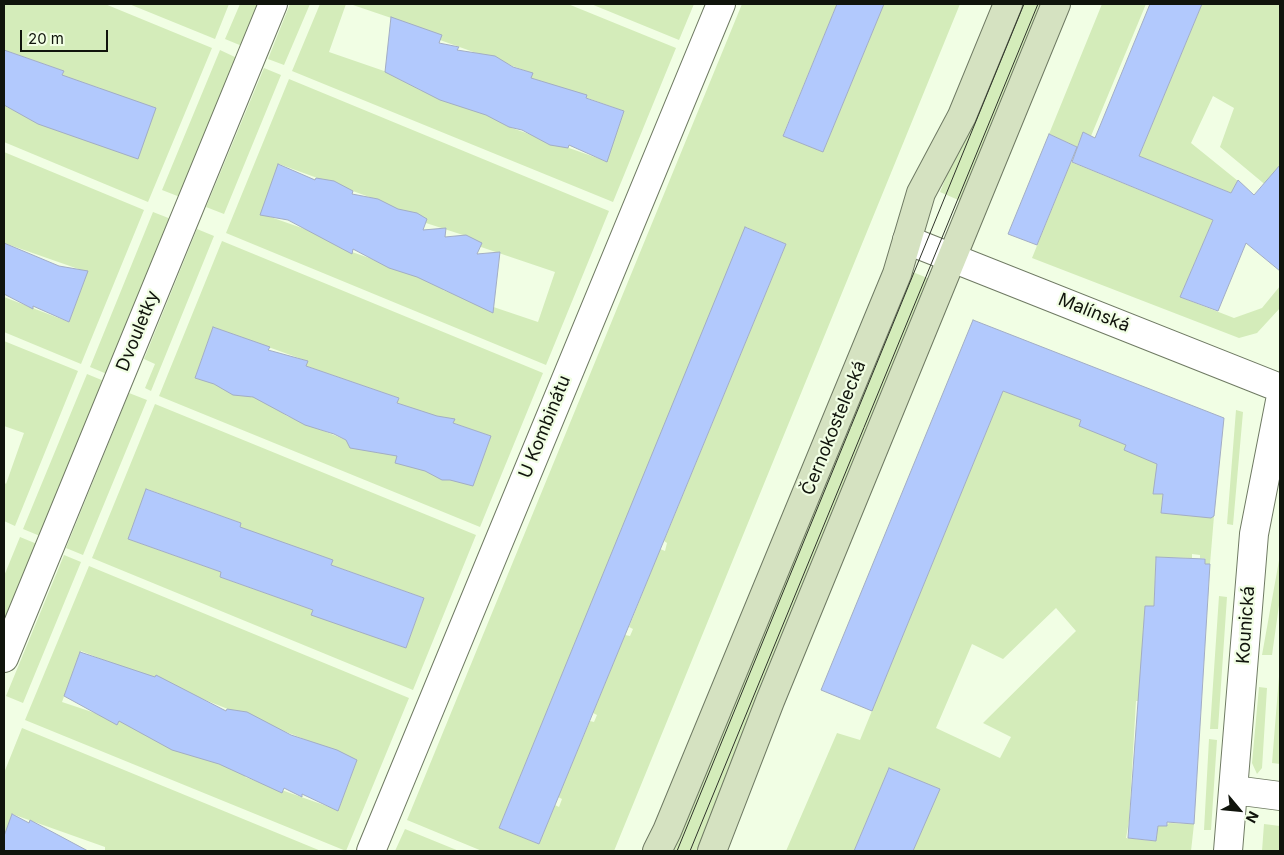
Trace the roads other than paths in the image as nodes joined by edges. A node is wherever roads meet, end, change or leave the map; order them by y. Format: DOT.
graph roads {
  1 [pos="273,4"];
  2 [pos="721,4"];
  3 [pos="1008,4"];
  4 [pos="1056,4"];
  5 [pos="907,240"];
  6 [pos="952,257"];
  7 [pos="1280,388"];
  8 [pos="1280,401"];
  9 [pos="4,658"];
  10 [pos="1234,790"];
  11 [pos="1280,796"];
  12 [pos="371,851"];
  13 [pos="657,851"];
  14 [pos="712,851"];
  15 [pos="1228,851"];
  1 -- 9 [label="street, Dvouletky"];
  2 -- 12 [label="street, U Kombinátu"];
  3 -- 5 [label="main road, Černokostelecká"];
  4 -- 6 [label="main road"];
  5 -- 6 [label="street, Malínská"];
  5 -- 13 [label="main road, Černokostelecká"];
  6 -- 7 [label="street, Malínská"];
  6 -- 14 [label="main road"];
  8 -- 10 [label="street, Kounická"];
  10 -- 11 [label="street"];
  10 -- 15 [label="street, Kounická"];
}
